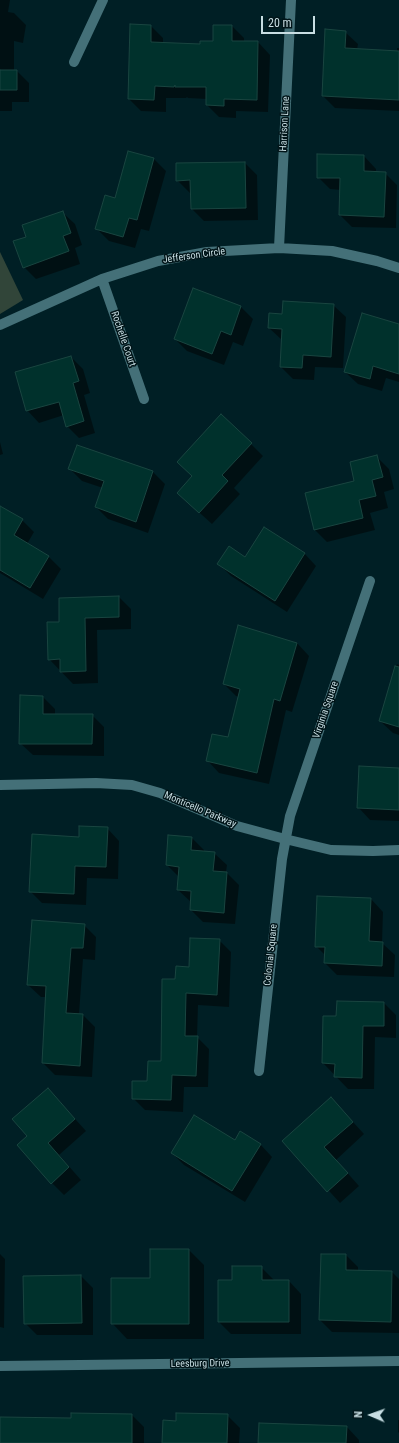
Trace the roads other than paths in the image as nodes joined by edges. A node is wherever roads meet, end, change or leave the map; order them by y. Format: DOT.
graph roads {
  1 [pos="103,0"];
  2 [pos="291,0"];
  3 [pos="74,62"];
  4 [pos="279,248"];
  5 [pos="399,268"];
  6 [pos="102,279"];
  7 [pos="0,325"];
  8 [pos="144,399"];
  9 [pos="370,581"];
  10 [pos="0,785"];
  11 [pos="285,839"];
  12 [pos="399,850"];
  13 [pos="258,1072"];
  14 [pos="399,1361"];
  15 [pos="0,1366"];
  1 -- 3 [label="street"];
  2 -- 4 [label="street, Harrison Lane"];
  4 -- 5 [label="street, Jefferson Circle"];
  4 -- 6 [label="street, Jefferson Circle"];
  6 -- 7 [label="street, Jefferson Circle"];
  6 -- 8 [label="street, Rochelle Court"];
  9 -- 11 [label="street, Virginia Square"];
  10 -- 11 [label="street, Monticello Parkway"];
  11 -- 12 [label="street, Monticello Parkway"];
  11 -- 13 [label="street, Colonial Square"];
  14 -- 15 [label="street, Leesburg Drive"];
}
